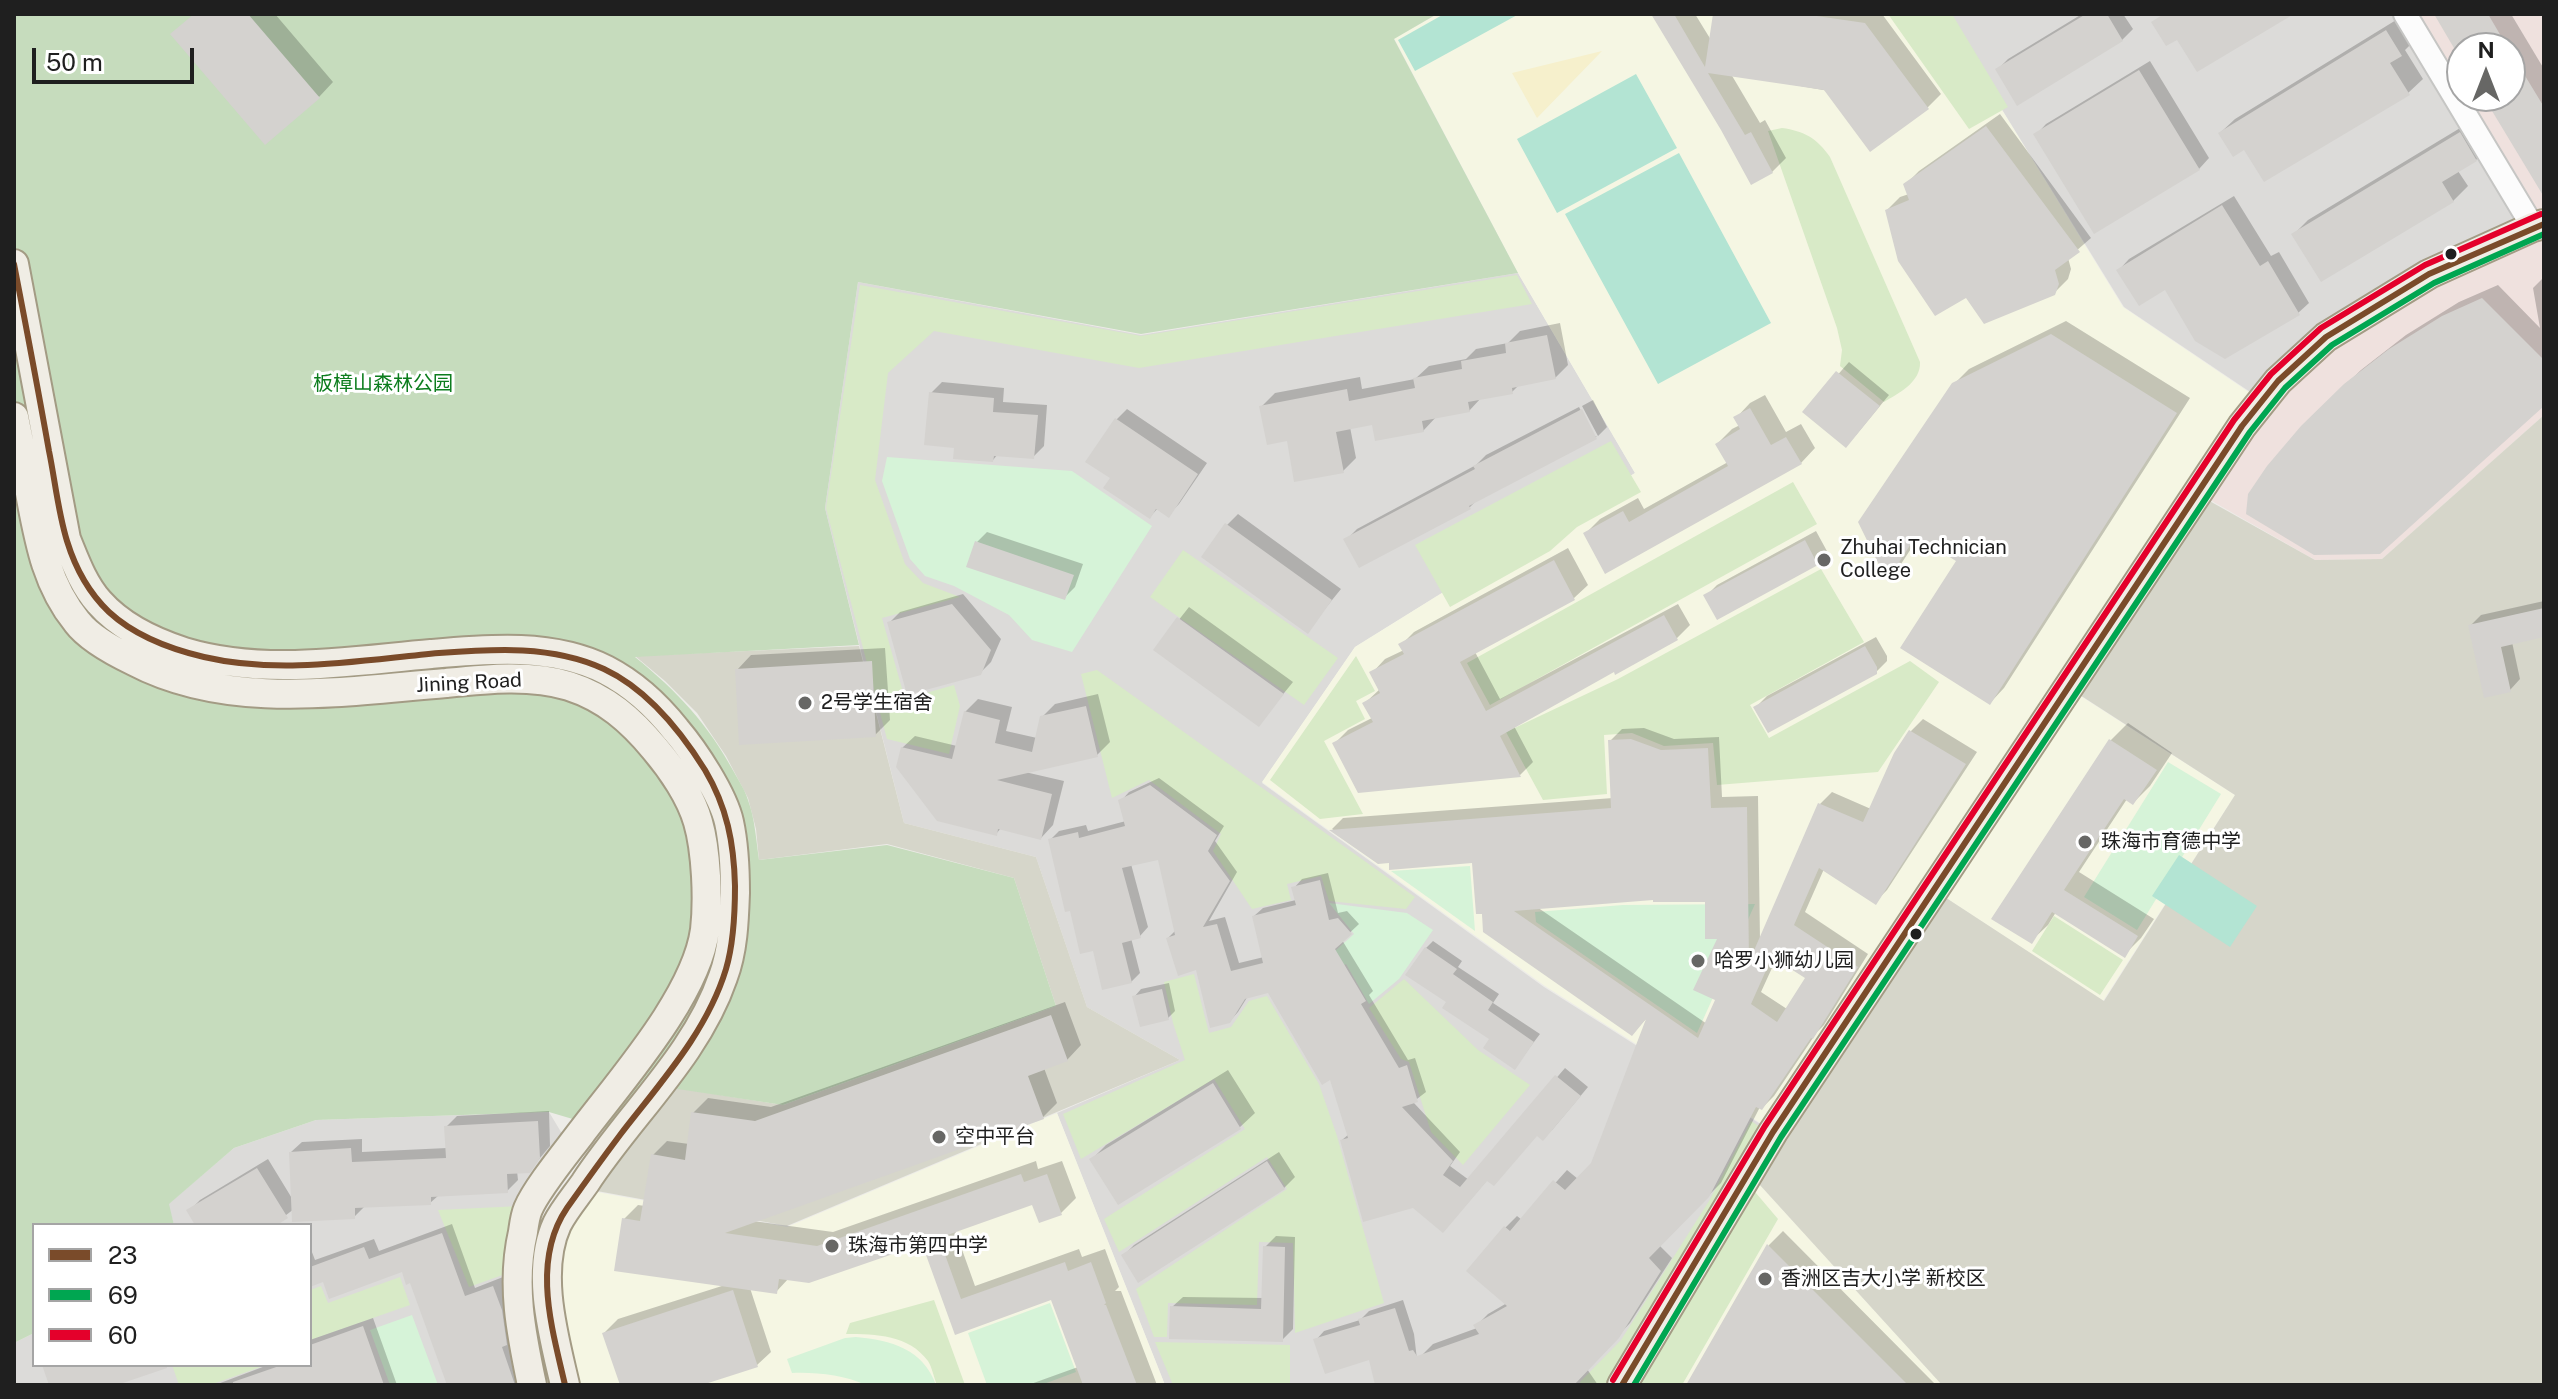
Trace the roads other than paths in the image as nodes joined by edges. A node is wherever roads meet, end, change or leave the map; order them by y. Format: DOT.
graph roads {
  1 [pos="2405,14"];
  2 [pos="2539,226"];
  3 [pos="14,264"];
  4 [pos="14,417"];
  5 [pos="532,1385"];
  6 [pos="565,1385"];
  7 [pos="1622,1385"];
  1 -- 2 [label="street"];
  2 -- 7 [label="main road"];
  3 -- 6 [label="main road, Jining Road"];
  4 -- 5 [label="main road, Jining Road"];
}
